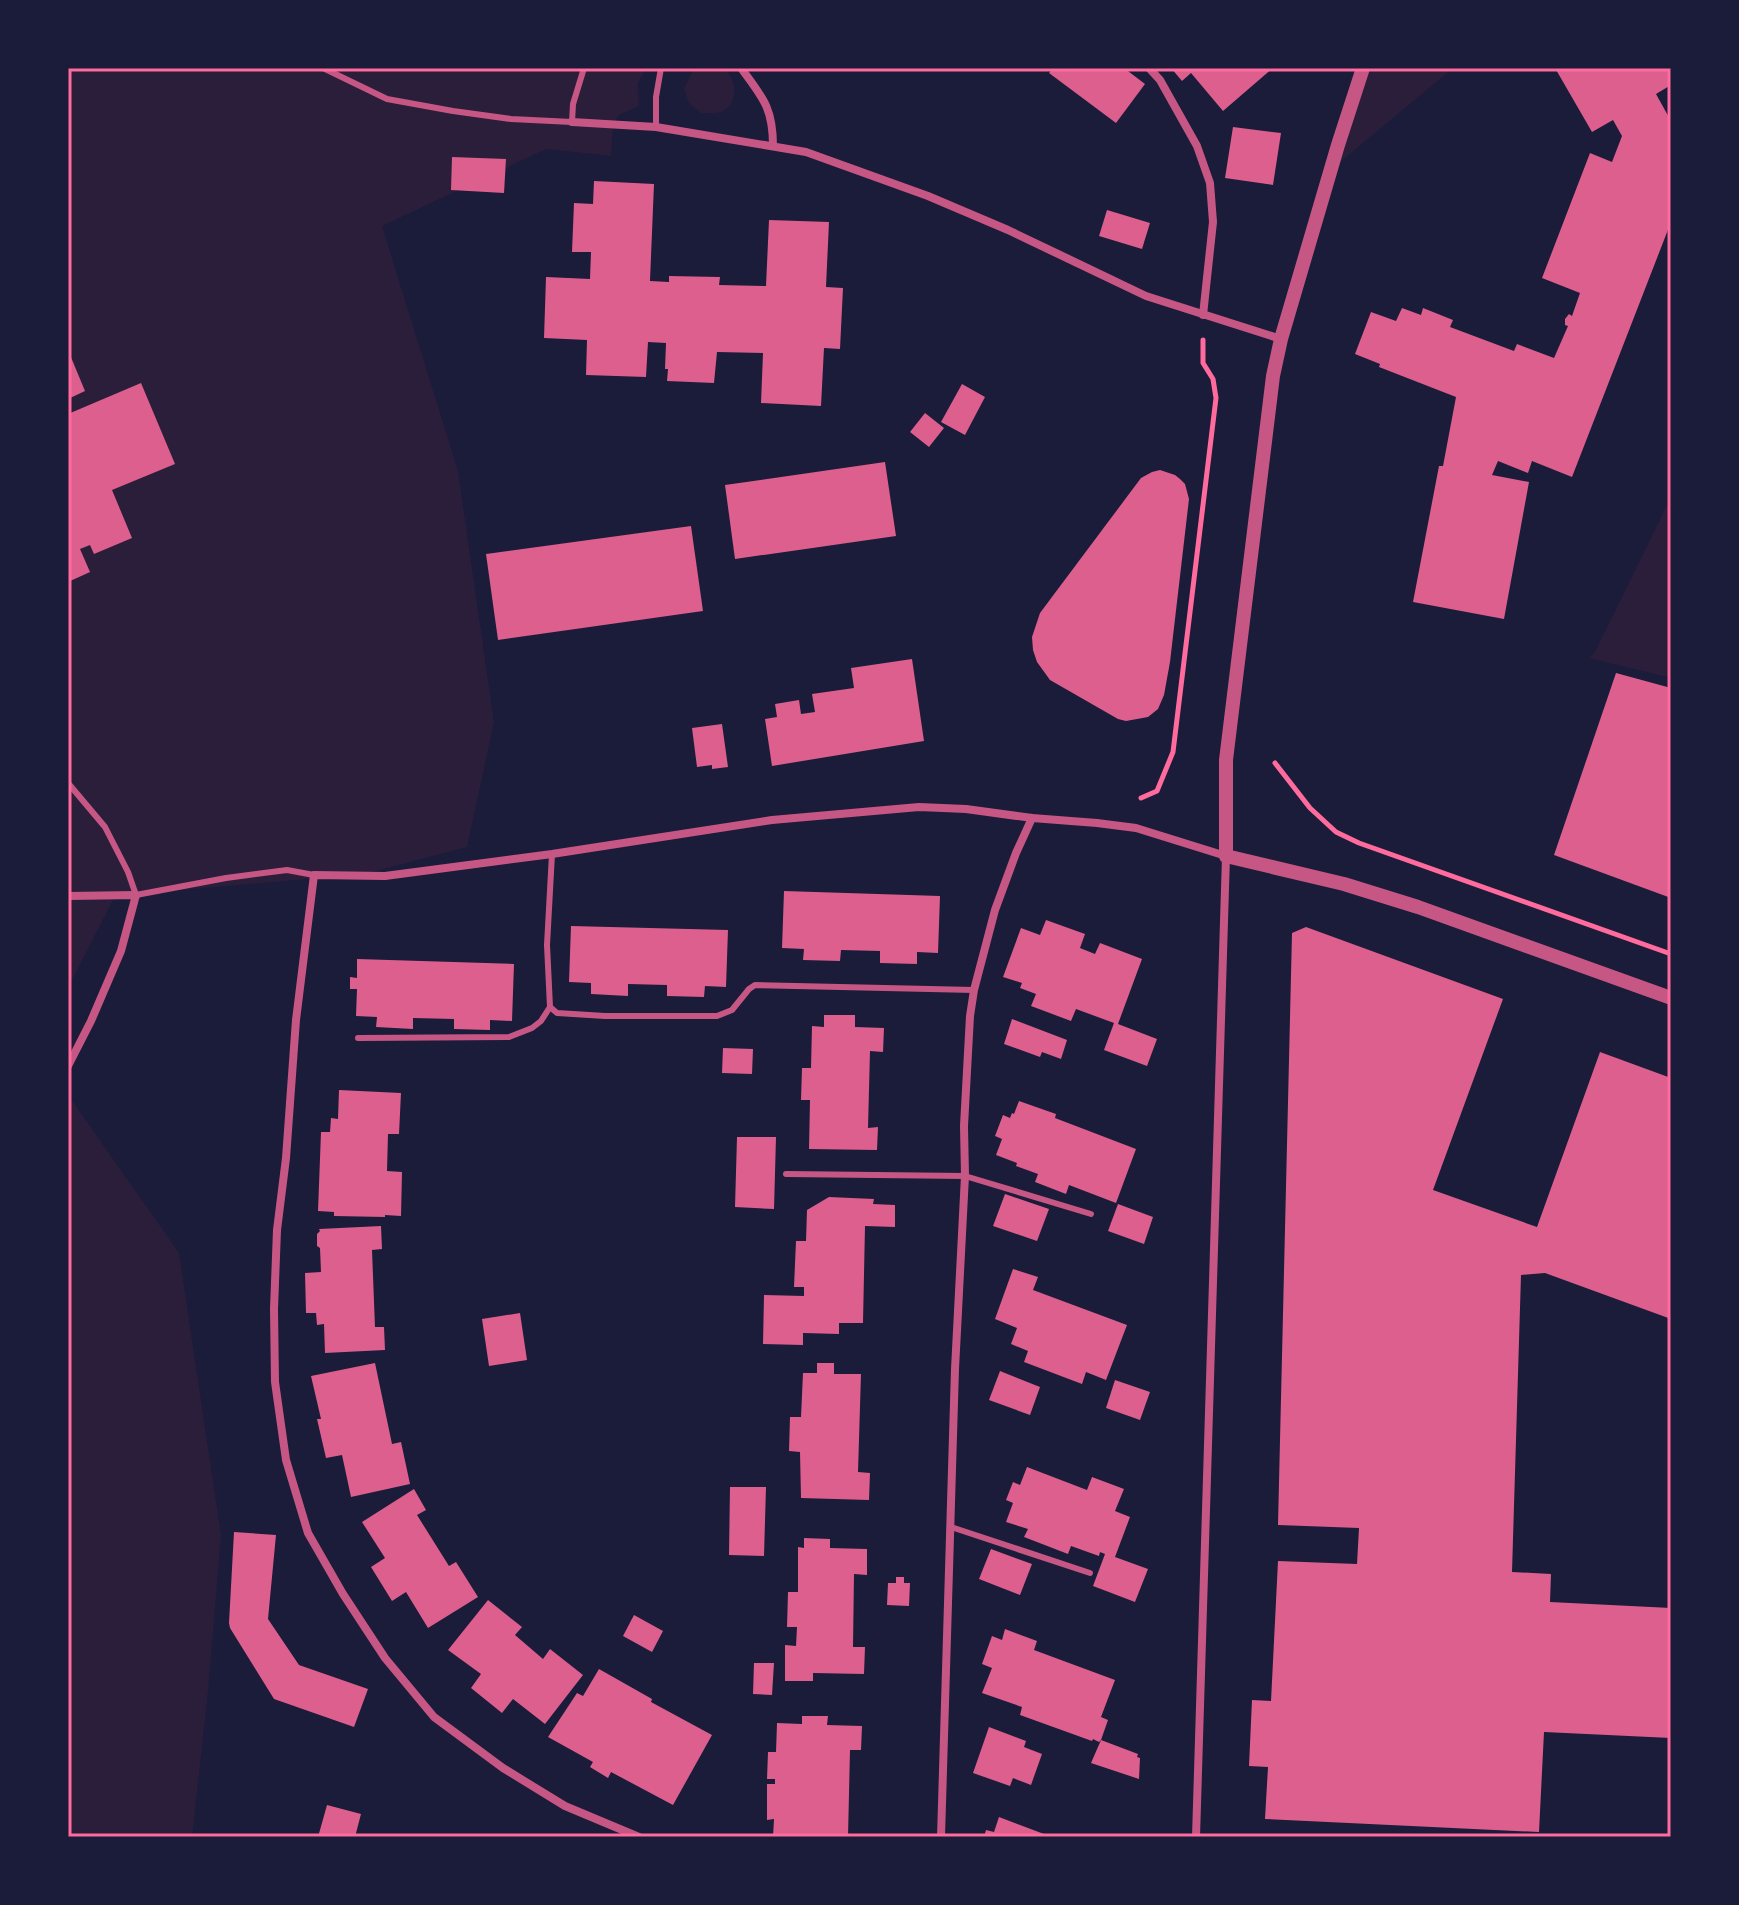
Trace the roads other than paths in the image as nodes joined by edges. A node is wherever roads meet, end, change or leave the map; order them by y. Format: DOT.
graph roads {
  1 [pos="323,68"];
  2 [pos="584,68"];
  3 [pos="661,68"];
  4 [pos="741,68"];
  5 [pos="1149,68"];
  6 [pos="1363,68"];
  7 [pos="572,122"];
  8 [pos="656,127"];
  9 [pos="773,146"];
  10 [pos="1203,315"];
  11 [pos="1281,339"];
  12 [pos="68,783"];
  13 [pos="1032,818"];
  14 [pos="552,854"];
  15 [pos="1226,856"];
  16 [pos="314,875"];
  17 [pos="136,895"];
  18 [pos="68,896"];
  19 [pos="974,990"];
  20 [pos="1671,998"];
  21 [pos="550,1007"];
  22 [pos="358,1038"];
  23 [pos="68,1066"];
  24 [pos="786,1174"];
  25 [pos="965,1176"];
  26 [pos="1091,1214"];
  27 [pos="951,1527"];
  28 [pos="1090,1573"];
  29 [pos="639,1837"];
  30 [pos="941,1837"];
  31 [pos="1196,1837"];
  1 -- 7 [label="lane"];
  2 -- 7 [label="lane"];
  3 -- 8 [label="lane"];
  4 -- 9 [label="street"];
  5 -- 10 [label="street"];
  6 -- 11 [label="street"];
  7 -- 8 [label="street"];
  8 -- 9 [label="street"];
  9 -- 10 [label="street"];
  10 -- 11 [label="street"];
  11 -- 15 [label="street"];
  12 -- 17 [label="lane"];
  13 -- 14 [label="street"];
  13 -- 15 [label="street"];
  13 -- 19 [label="street"];
  14 -- 16 [label="street"];
  14 -- 21 [label="lane"];
  15 -- 20 [label="street"];
  15 -- 31 [label="street"];
  16 -- 17 [label="lane"];
  16 -- 29 [label="street"];
  17 -- 18 [label="street"];
  17 -- 23 [label="street"];
  19 -- 21 [label="lane"];
  19 -- 25 [label="street"];
  21 -- 22 [label="lane"];
  24 -- 25 [label="lane"];
  25 -- 26 [label="lane"];
  25 -- 27 [label="street"];
  27 -- 28 [label="lane"];
  27 -- 30 [label="street"];
}
